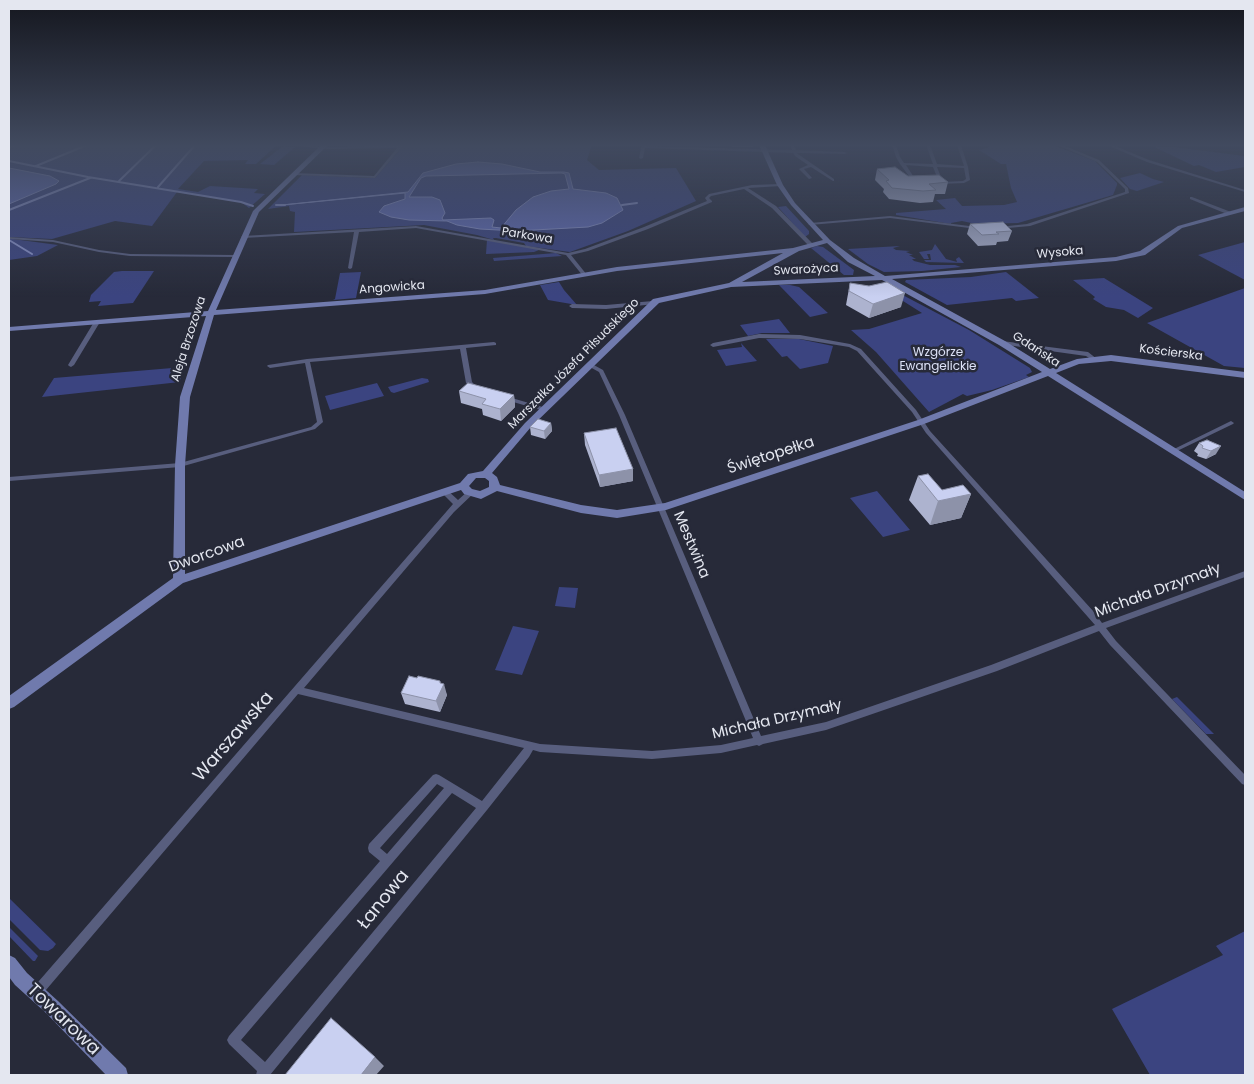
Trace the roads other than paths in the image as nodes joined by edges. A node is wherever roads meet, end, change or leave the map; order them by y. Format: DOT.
graph roads {
  1 [pos="272,196"];
  2 [pos="710,196"];
  3 [pos="756,196"];
  4 [pos="787,196"];
  5 [pos="1120,196"];
  6 [pos="1192,198"];
  7 [pos="1245,209"];
  8 [pos="1229,213"];
  9 [pos="810,224"];
  10 [pos="986,228"];
  11 [pos="995,228"];
  12 [pos="357,230"];
  13 [pos="243,236"];
  14 [pos="10,238"];
  15 [pos="828,241"];
  16 [pos="810,244"];
  17 [pos="794,250"];
  18 [pos="775,252"];
  19 [pos="568,254"];
  20 [pos="235,256"];
  21 [pos="783,256"];
  22 [pos="350,268"];
  23 [pos="749,274"];
  24 [pos="585,275"];
  25 [pos="882,278"];
  26 [pos="766,283"];
  27 [pos="731,285"];
  28 [pos="653,303"];
  29 [pos="572,306"];
  30 [pos="211,313"];
  31 [pos="97,322"];
  32 [pos="9,329"];
  33 [pos="1002,342"];
  34 [pos="494,344"];
  35 [pos="713,345"];
  36 [pos="463,348"];
  37 [pos="1094,359"];
  38 [pos="307,361"];
  39 [pos="590,365"];
  40 [pos="71,366"];
  41 [pos="270,366"];
  42 [pos="1050,373"];
  43 [pos="1245,375"];
  44 [pos="478,390"];
  45 [pos="496,395"];
  46 [pos="544,409"];
  47 [pos="921,422"];
  48 [pos="1231,423"];
  49 [pos="1172,451"];
  50 [pos="180,464"];
  51 [pos="485,475"];
  52 [pos="9,479"];
  53 [pos="494,487"];
  54 [pos="467,489"];
  55 [pos="448,494"];
  56 [pos="1245,497"];
  57 [pos="458,504"];
  58 [pos="661,507"];
  59 [pos="1245,574"];
  60 [pos="179,580"];
  61 [pos="1101,627"];
  62 [pos="297,690"];
  63 [pos="9,703"];
  64 [pos="759,742"];
  65 [pos="530,746"];
  66 [pos="1245,782"];
  67 [pos="452,787"];
  68 [pos="483,807"];
  69 [pos="388,861"];
  70 [pos="9,964"];
  71 [pos="36,993"];
  72 [pos="264,1073"];
  73 [pos="119,1075"];
  1 -- 13 [label="street, Aleja Brzozowa"];
  2 -- 19 [label="street, Parkowa"];
  3 -- 16 [label="street"];
  4 -- 9 [label="street, Gdańska"];
  5 -- 11 [label="street"];
  6 -- 8 [label="street"];
  7 -- 8 [label="street, Wysoka"];
  8 -- 25 [label="street, Wysoka"];
  9 -- 10 [label="street"];
  9 -- 15 [label="street, Gdańska"];
  12 -- 13 [label="street, Parkowa"];
  12 -- 19 [label="street, Parkowa"];
  12 -- 22 [label="street"];
  13 -- 20 [label="street, Aleja Brzozowa"];
  14 -- 20 [label="street"];
  15 -- 16 [label="street"];
  15 -- 25 [label="street, Gdańska"];
  16 -- 17 [label="street"];
  17 -- 18 [label="street, Angowicka"];
  17 -- 21 [label="street, Marszałka Józefa Piłsudskiego"];
  18 -- 21 [label="street"];
  18 -- 24 [label="street, Angowicka"];
  19 -- 24 [label="street, Parkowa"];
  20 -- 30 [label="street, Aleja Brzozowa"];
  21 -- 23 [label="street, Marszałka Józefa Piłsudskiego"];
  23 -- 26 [label="street"];
  23 -- 27 [label="street, Marszałka Józefa Piłsudskiego"];
  24 -- 30 [label="street, Angowicka"];
  25 -- 26 [label="street, Swarożyca"];
  25 -- 33 [label="street, Gdańska"];
  26 -- 27 [label="street, Swarożyca"];
  27 -- 28 [label="street, Marszałka Józefa Piłsudskiego"];
  28 -- 29 [label="street"];
  28 -- 39 [label="street, Marszałka Józefa Piłsudskiego"];
  30 -- 31 [label="street, Angowicka"];
  30 -- 50 [label="street, Aleja Brzozowa"];
  31 -- 32 [label="street, Angowicka"];
  31 -- 40 [label="street"];
  33 -- 37 [label="street, Kościerska"];
  33 -- 42 [label="street, Gdańska"];
  34 -- 36 [label="street"];
  35 -- 47 [label="street"];
  36 -- 38 [label="street"];
  36 -- 44 [label="street"];
  37 -- 42 [label="street, Kościerska"];
  37 -- 43 [label="street, Kościerska"];
  38 -- 41 [label="street"];
  38 -- 50 [label="street"];
  39 -- 46 [label="street, Marszałka Józefa Piłsudskiego"];
  39 -- 58 [label="street, Mestwina"];
  42 -- 47 [label="street, Świętopełka"];
  42 -- 49 [label="street, Gdańska"];
  45 -- 46 [label="street"];
  46 -- 51 [label="street, Marszałka Józefa Piłsudskiego"];
  47 -- 58 [label="street, Świętopełka"];
  47 -- 61 [label="street"];
  48 -- 49 [label="street"];
  49 -- 56 [label="street, Gdańska"];
  50 -- 52 [label="street"];
  50 -- 60 [label="street, Aleja Brzozowa"];
  51 -- 53 [label="street"];
  51 -- 54 [label="street"];
  53 -- 54 [label="street"];
  53 -- 58 [label="street, Świętopełka"];
  54 -- 55 [label="street, Dworcowa"];
  54 -- 57 [label="street, Warszawska"];
  55 -- 57 [label="street"];
  55 -- 60 [label="street, Dworcowa"];
  57 -- 62 [label="street, Warszawska"];
  58 -- 64 [label="street, Mestwina"];
  59 -- 61 [label="street, Michała Drzymały"];
  60 -- 63 [label="street, Dworcowa"];
  61 -- 64 [label="street, Michała Drzymały"];
  61 -- 66 [label="street"];
  62 -- 65 [label="street, Michała Drzymały"];
  62 -- 71 [label="street, Warszawska"];
  64 -- 65 [label="street, Michała Drzymały"];
  65 -- 68 [label="street, Łanowa"];
  67 -- 68 [label="street"];
  67 -- 69 [label="street"];
  67 -- 69 [label="street"];
  68 -- 72 [label="street, Łanowa"];
  69 -- 72 [label="street"];
  70 -- 71 [label="street, Towarowa"];
  71 -- 73 [label="street, Towarowa"];
}
